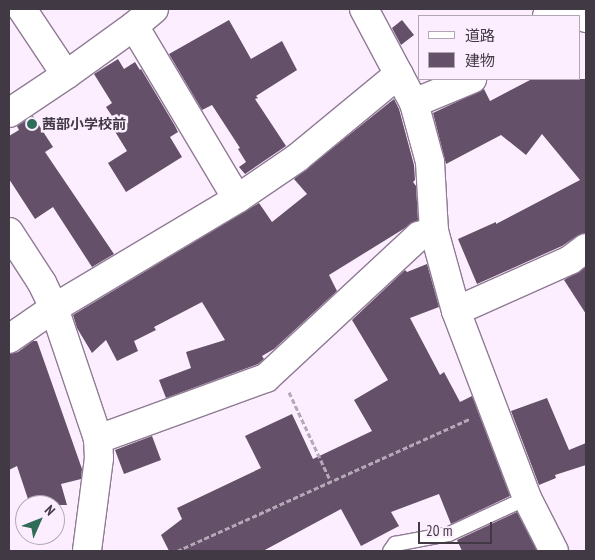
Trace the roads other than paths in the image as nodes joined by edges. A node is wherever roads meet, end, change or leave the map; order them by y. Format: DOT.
graph roads {
  1 [pos="22,9"];
  2 [pos="364,9"];
  3 [pos="577,9"];
  4 [pos="144,17"];
  5 [pos="586,18"];
  6 [pos="399,74"];
  7 [pos="66,75"];
  8 [pos="470,80"];
  9 [pos="414,103"];
  10 [pos="9,113"];
  11 [pos="238,198"];
  12 [pos="434,231"];
  13 [pos="9,232"];
  14 [pos="586,248"];
  15 [pos="54,308"];
  16 [pos="456,311"];
  17 [pos="9,339"];
  18 [pos="98,439"];
  19 [pos="526,498"];
  20 [pos="87,551"];
  21 [pos="390,551"];
  22 [pos="554,551"];
  1 -- 7 [label="street"];
  2 -- 6 [label="street"];
  3 -- 5 [label="street"];
  4 -- 7 [label="street"];
  4 -- 11 [label="street"];
  6 -- 9 [label="street"];
  6 -- 11 [label="street"];
  7 -- 10 [label="street"];
  8 -- 9 [label="street"];
  9 -- 12 [label="street"];
  11 -- 15 [label="street"];
  12 -- 16 [label="street"];
  12 -- 18 [label="street"];
  13 -- 15 [label="street"];
  14 -- 16 [label="street"];
  15 -- 17 [label="street"];
  15 -- 18 [label="street"];
  16 -- 19 [label="street"];
  18 -- 20 [label="street"];
  19 -- 21 [label="lane"];
  19 -- 22 [label="street"];
}
